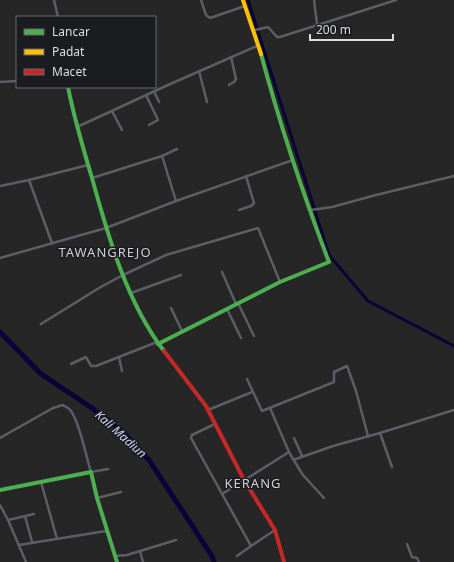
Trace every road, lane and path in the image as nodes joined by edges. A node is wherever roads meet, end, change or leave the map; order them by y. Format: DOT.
graph roads {
  1 [pos="54,0"];
  2 [pos="201,0"];
  3 [pos="243,0"];
  4 [pos="314,0"];
  5 [pos="396,0"];
  6 [pos="245,6"];
  7 [pos="58,16"];
  8 [pos="317,24"];
  9 [pos="256,30"];
  10 [pos="257,46"];
  11 [pos="231,57"];
  12 [pos="199,71"];
  13 [pos="16,81"];
  14 [pos="0,82"];
  15 [pos="229,85"];
  16 [pos="67,88"];
  17 [pos="154,91"];
  18 [pos="146,95"];
  19 [pos="159,102"];
  20 [pos="207,102"];
  21 [pos="112,111"];
  22 [pos="149,125"];
  23 [pos="77,127"];
  24 [pos="122,130"];
  25 [pos="177,148"];
  26 [pos="162,156"];
  27 [pos="293,160"];
  28 [pos="88,165"];
  29 [pos="246,176"];
  30 [pos="454,176"];
  31 [pos="92,178"];
  32 [pos="29,180"];
  33 [pos="0,186"];
  34 [pos="176,201"];
  35 [pos="240,210"];
  36 [pos="310,210"];
  37 [pos="106,228"];
  38 [pos="52,244"];
  39 [pos="0,258"];
  40 [pos="222,272"];
  41 [pos="123,275"];
  42 [pos="181,275"];
  43 [pos="280,282"];
  44 [pos="131,293"];
  45 [pos="237,304"];
  46 [pos="172,308"];
  47 [pos="227,309"];
  48 [pos="41,324"];
  49 [pos="182,331"];
  50 [pos="254,336"];
  51 [pos="241,338"];
  52 [pos="158,343"];
  53 [pos="118,357"];
  54 [pos="71,364"];
  55 [pos="122,371"];
  56 [pos="247,379"];
  57 [pos="252,392"];
  58 [pos="270,408"];
  59 [pos="208,410"];
  60 [pos="454,410"];
  61 [pos="214,424"];
  62 [pos="380,433"];
  63 [pos="368,436"];
  64 [pos="0,438"];
  65 [pos="294,438"];
  66 [pos="289,452"];
  67 [pos="302,456"];
  68 [pos="293,459"];
  69 [pos="392,467"];
  70 [pos="108,469"];
  71 [pos="91,472"];
  72 [pos="244,480"];
  73 [pos="41,482"];
  74 [pos="0,490"];
  75 [pos="121,492"];
  76 [pos="222,494"];
  77 [pos="97,498"];
  78 [pos="324,498"];
  79 [pos="0,505"];
  80 [pos="34,514"];
  81 [pos="25,516"];
  82 [pos="8,520"];
  83 [pos="275,530"];
  84 [pos="106,531"];
  85 [pos="57,539"];
  86 [pos="176,540"];
  87 [pos="32,542"];
  88 [pos="407,544"];
  89 [pos="19,545"];
  90 [pos="251,546"];
  91 [pos="140,551"];
  92 [pos="115,556"];
  93 [pos="237,556"];
  94 [pos="26,562"];
  95 [pos="117,562"];
  96 [pos="143,562"];
  97 [pos="284,562"];
  98 [pos="419,562"];
  1 -- 7 [label="street"];
  2 -- 6 [label="street"];
  3 -- 6 [label="street"];
  4 -- 8 [label="street"];
  5 -- 8 [label="street"];
  6 -- 9 [label="street"];
  8 -- 9 [label="street"];
  9 -- 10 [label="street"];
  10 -- 11 [label="street"];
  10 -- 27 [label="street"];
  11 -- 12 [label="street"];
  11 -- 15 [label="street"];
  12 -- 17 [label="street"];
  12 -- 20 [label="street"];
  13 -- 14 [label="street"];
  16 -- 23 [label="street"];
  17 -- 18 [label="street"];
  17 -- 19 [label="street"];
  18 -- 21 [label="street"];
  18 -- 22 [label="street"];
  21 -- 23 [label="street"];
  21 -- 24 [label="street"];
  23 -- 28 [label="street"];
  25 -- 26 [label="street"];
  26 -- 31 [label="street"];
  26 -- 34 [label="street"];
  27 -- 29 [label="street"];
  27 -- 36 [label="street"];
  28 -- 31 [label="street"];
  28 -- 32 [label="street"];
  29 -- 34 [label="street"];
  29 -- 35 [label="street"];
  30 -- 36 [label="street"];
  31 -- 37 [label="street"];
  32 -- 33 [label="street"];
  32 -- 38 [label="street"];
  34 -- 37 [label="street"];
  36 -- 43 [label="street"];
  37 -- 38 [label="street"];
  37 -- 41 [label="street"];
  38 -- 39 [label="street"];
  40 -- 45 [label="street"];
  41 -- 43 [label="street"];
  41 -- 44 [label="street"];
  41 -- 48 [label="street"];
  42 -- 44 [label="street"];
  43 -- 45 [label="street"];
  44 -- 52 [label="street"];
  45 -- 47 [label="street"];
  45 -- 50 [label="street"];
  46 -- 49 [label="street"];
  47 -- 49 [label="street"];
  47 -- 51 [label="street"];
  49 -- 52 [label="street"];
  52 -- 53 [label="street"];
  52 -- 59 [label="street"];
  53 -- 54 [label="street"];
  53 -- 55 [label="street"];
  56 -- 57 [label="street"];
  57 -- 58 [label="street"];
  57 -- 59 [label="street"];
  58 -- 63 [label="street"];
  58 -- 66 [label="street"];
  59 -- 61 [label="street"];
  60 -- 62 [label="street"];
  61 -- 72 [label="street"];
  61 -- 76 [label="street"];
  62 -- 63 [label="street"];
  62 -- 69 [label="street"];
  63 -- 67 [label="street"];
  64 -- 71 [label="street"];
  65 -- 67 [label="street"];
  66 -- 68 [label="street"];
  66 -- 72 [label="street"];
  67 -- 68 [label="street"];
  68 -- 78 [label="street"];
  70 -- 71 [label="street"];
  71 -- 73 [label="street"];
  71 -- 77 [label="street"];
  72 -- 76 [label="street"];
  72 -- 83 [label="street"];
  73 -- 74 [label="street"];
  73 -- 85 [label="street"];
  75 -- 77 [label="street"];
  76 -- 90 [label="street"];
  77 -- 84 [label="street"];
  79 -- 82 [label="street"];
  80 -- 81 [label="street"];
  81 -- 82 [label="street"];
  81 -- 87 [label="street"];
  82 -- 89 [label="street"];
  83 -- 90 [label="street"];
  83 -- 97 [label="street"];
  84 -- 85 [label="street"];
  84 -- 92 [label="street"];
  85 -- 87 [label="street"];
  86 -- 91 [label="street"];
  87 -- 89 [label="street"];
  88 -- 98 [label="street"];
  89 -- 94 [label="street"];
  90 -- 93 [label="street"];
  91 -- 92 [label="street"];
  91 -- 96 [label="street"];
  92 -- 95 [label="street"];
}
